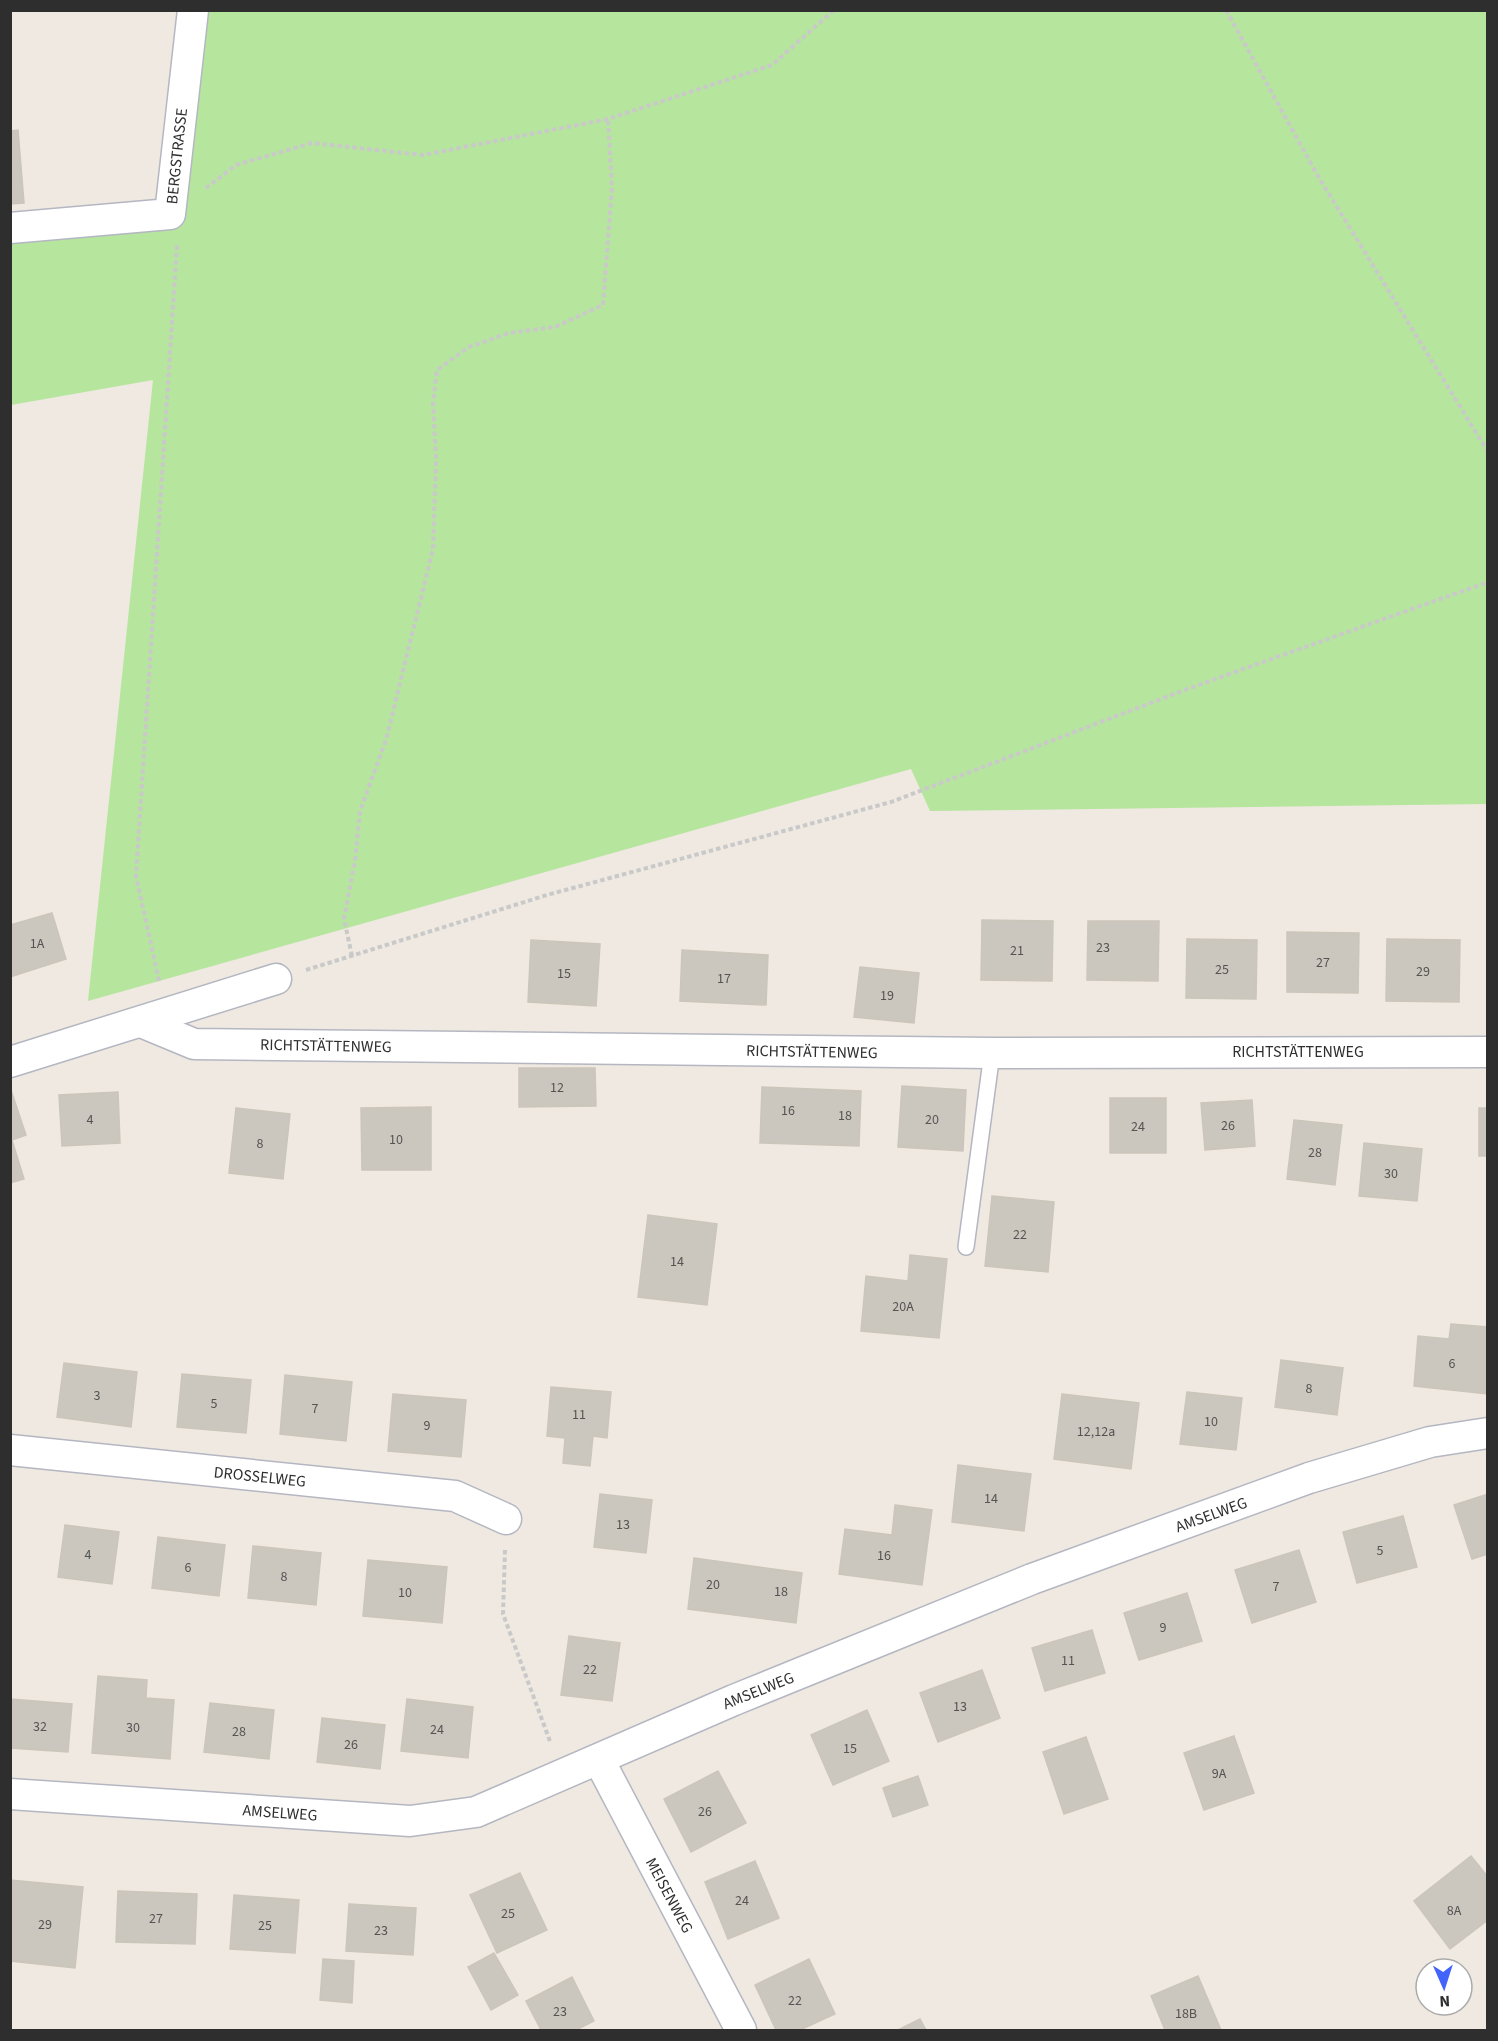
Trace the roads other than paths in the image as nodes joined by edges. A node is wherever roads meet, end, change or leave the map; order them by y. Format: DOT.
graph roads {
  1 [pos="193,10"];
  2 [pos="10,228"];
  3 [pos="276,979"];
  4 [pos="154,1018"];
  5 [pos="1488,1052"];
  6 [pos="992,1053"];
  7 [pos="10,1062"];
  8 [pos="966,1247"];
  9 [pos="1488,1433"];
  10 [pos="10,1450"];
  11 [pos="506,1519"];
  12 [pos="599,1760"];
  13 [pos="10,1794"];
  14 [pos="741,2031"];
  1 -- 2 [label="street, BERGSTRASSE"];
  3 -- 4 [label="street"];
  4 -- 6 [label="street, RICHTSTÄTTENWEG"];
  4 -- 7 [label="street"];
  5 -- 6 [label="street, RICHTSTÄTTENWEG"];
  6 -- 8 [label="lane"];
  9 -- 12 [label="street, AMSELWEG"];
  10 -- 11 [label="street, DROSSELWEG"];
  12 -- 13 [label="street, AMSELWEG"];
  12 -- 14 [label="street, MEISENWEG"];
}
